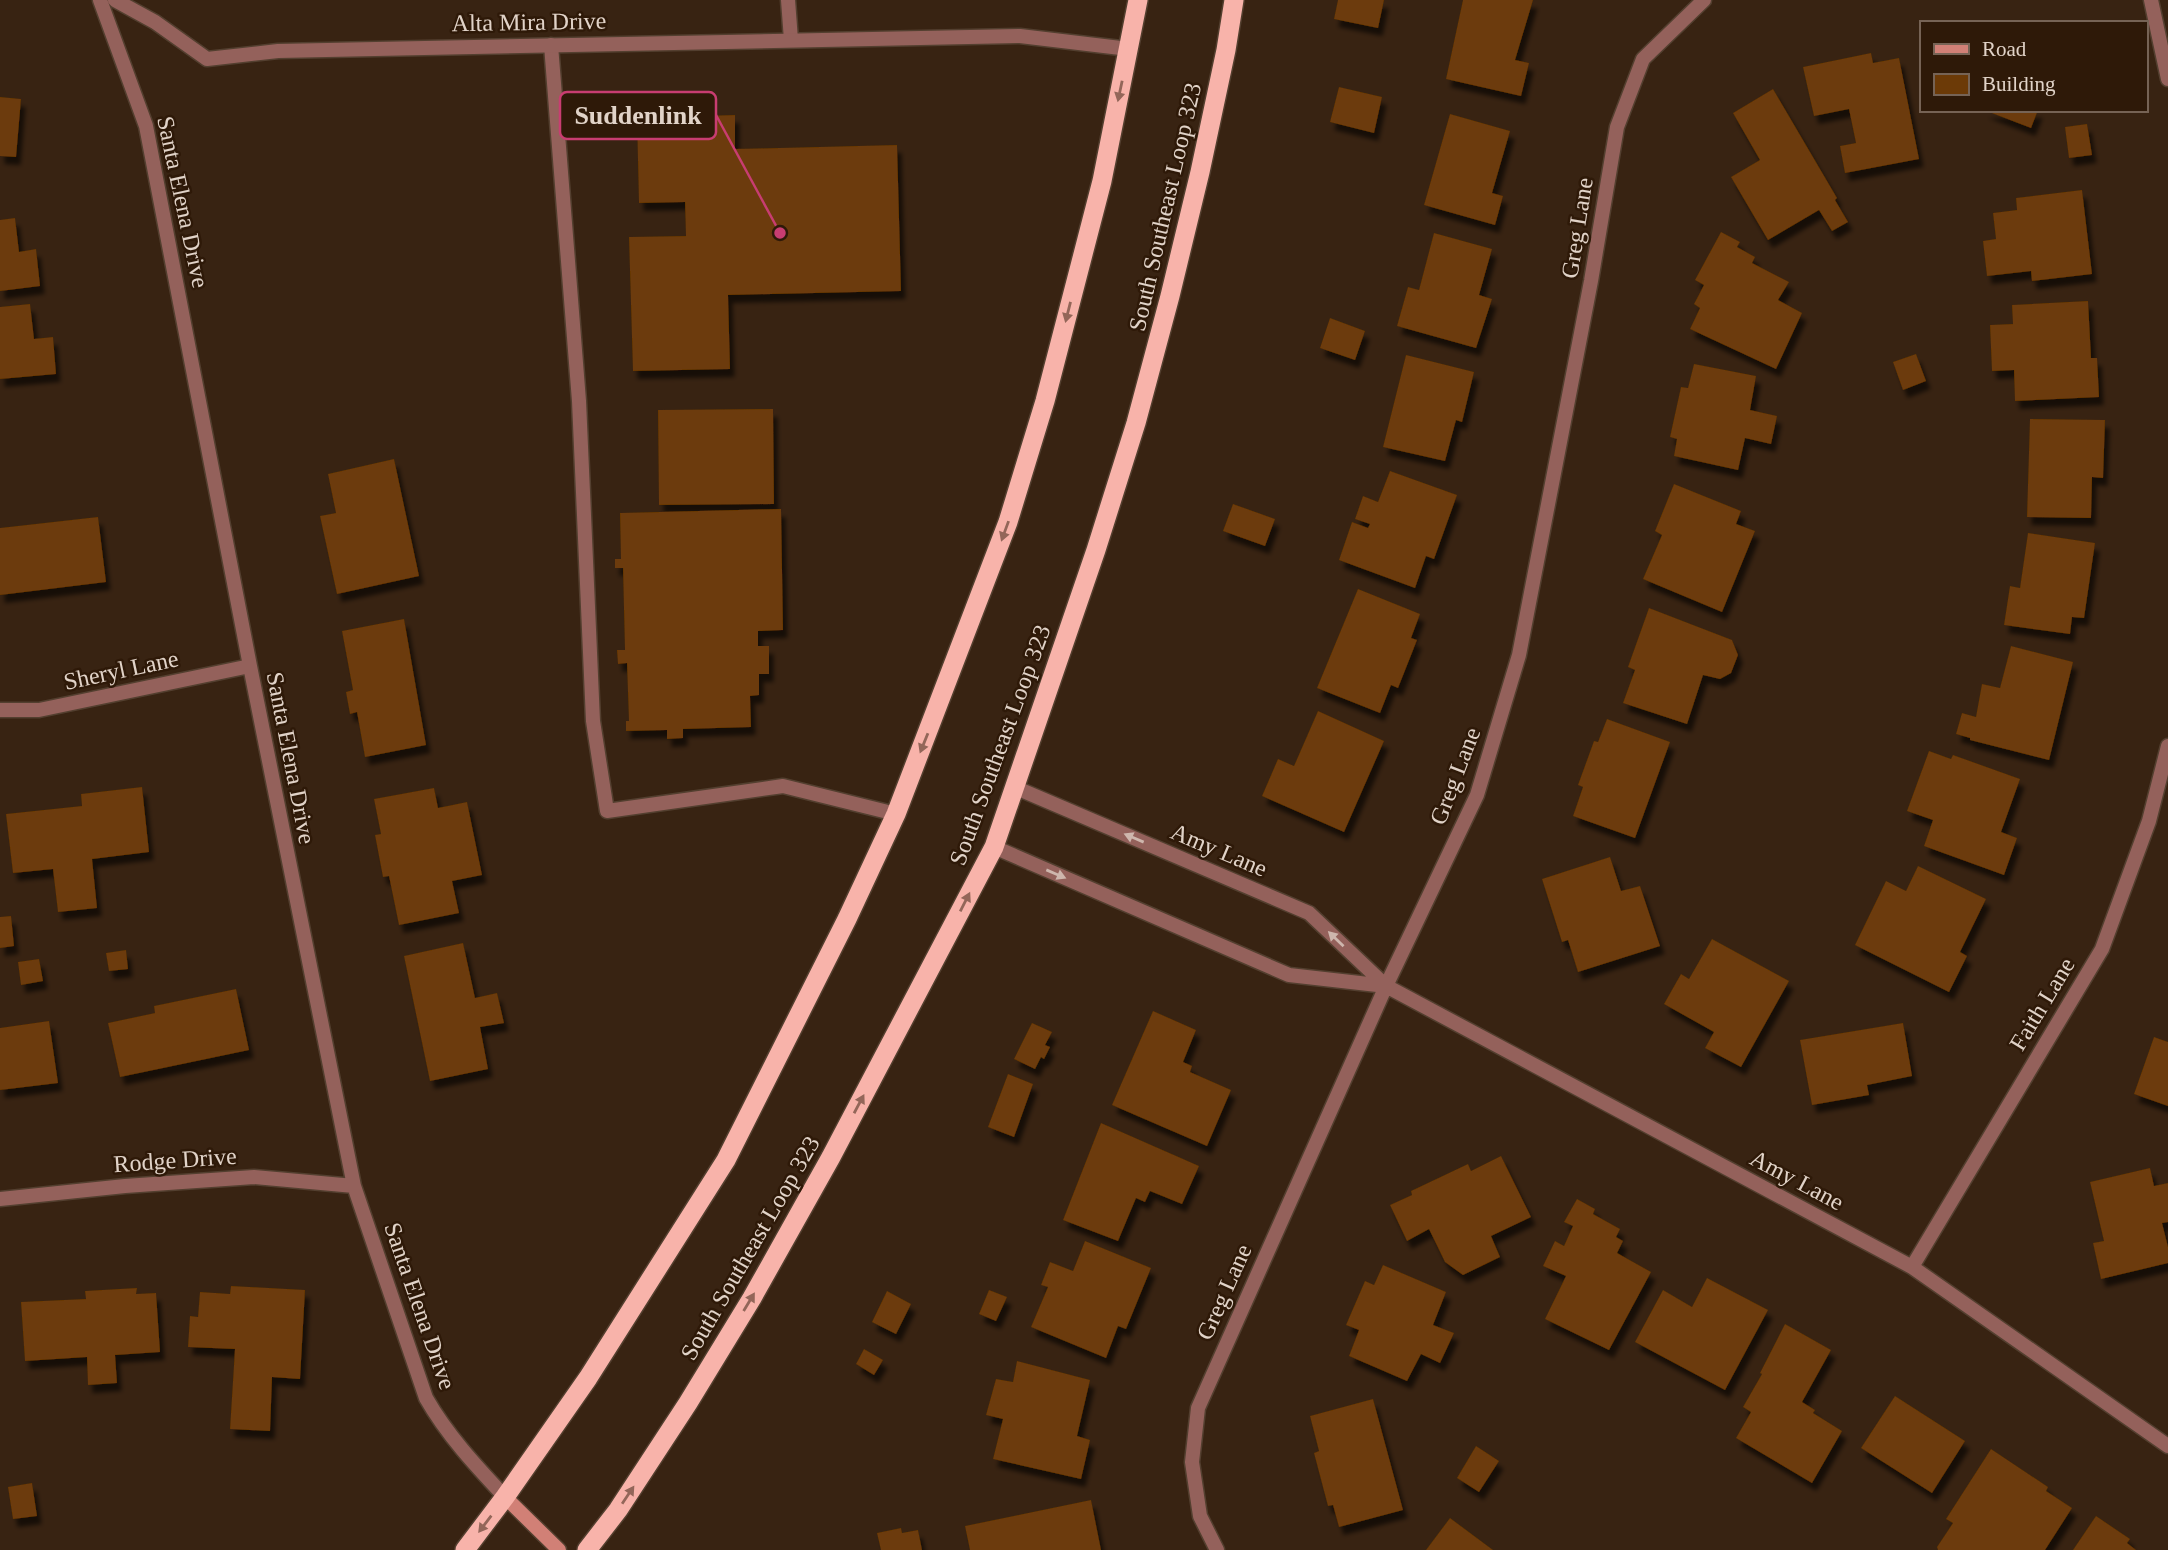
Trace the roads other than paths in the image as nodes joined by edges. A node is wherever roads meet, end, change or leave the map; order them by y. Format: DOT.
graph roads {
  1 [pos="100,0"];
  2 [pos="115,0"];
  3 [pos="788,0"];
  4 [pos="1138,0"];
  5 [pos="1234,0"];
  6 [pos="1704,0"];
  7 [pos="2151,0"];
  8 [pos="791,40"];
  9 [pos="551,45"];
  10 [pos="1129,49"];
  11 [pos="2168,79"];
  12 [pos="250,666"];
  13 [pos="0,710"];
  14 [pos="2168,746"];
  15 [pos="1014,787"];
  16 [pos="896,814"];
  17 [pos="994,847"];
  18 [pos="1386,986"];
  19 [pos="354,1186"];
  20 [pos="0,1199"];
  21 [pos="1912,1267"];
  22 [pos="2168,1446"];
  23 [pos="505,1497"];
  24 [pos="465,1550"];
  25 [pos="559,1550"];
  26 [pos="587,1550"];
  27 [pos="1217,1550"];
  1 -- 12 [label="street, Santa Elena Drive"];
  2 -- 9 [label="street, Alta Mira Drive"];
  3 -- 8 [label="street"];
  4 -- 10 [label="highway"];
  5 -- 15 [label="highway, South Southeast Loop 323"];
  6 -- 18 [label="street, Greg Lane"];
  7 -- 11 [label="street"];
  8 -- 9 [label="street, Alta Mira Drive"];
  8 -- 10 [label="street, Alta Mira Drive"];
  9 -- 16 [label="street"];
  10 -- 16 [label="highway, one-way"];
  12 -- 13 [label="street, Sheryl Lane"];
  12 -- 19 [label="street, Santa Elena Drive"];
  14 -- 21 [label="street, Faith Lane"];
  15 -- 17 [label="highway, South Southeast Loop 323"];
  18 -- 15 [label="street, Amy Lane, one-way"];
  16 -- 23 [label="highway"];
  17 -- 18 [label="street, Amy Lane, one-way"];
  26 -- 17 [label="highway, South Southeast Loop 323, one-way"];
  18 -- 21 [label="street, Amy Lane"];
  18 -- 27 [label="street, Greg Lane"];
  19 -- 20 [label="street, Rodge Drive"];
  19 -- 23 [label="street, Santa Elena Drive"];
  21 -- 22 [label="street, Amy Lane"];
  23 -- 24 [label="highway, one-way"];
  23 -- 25 [label="main road"];
}
